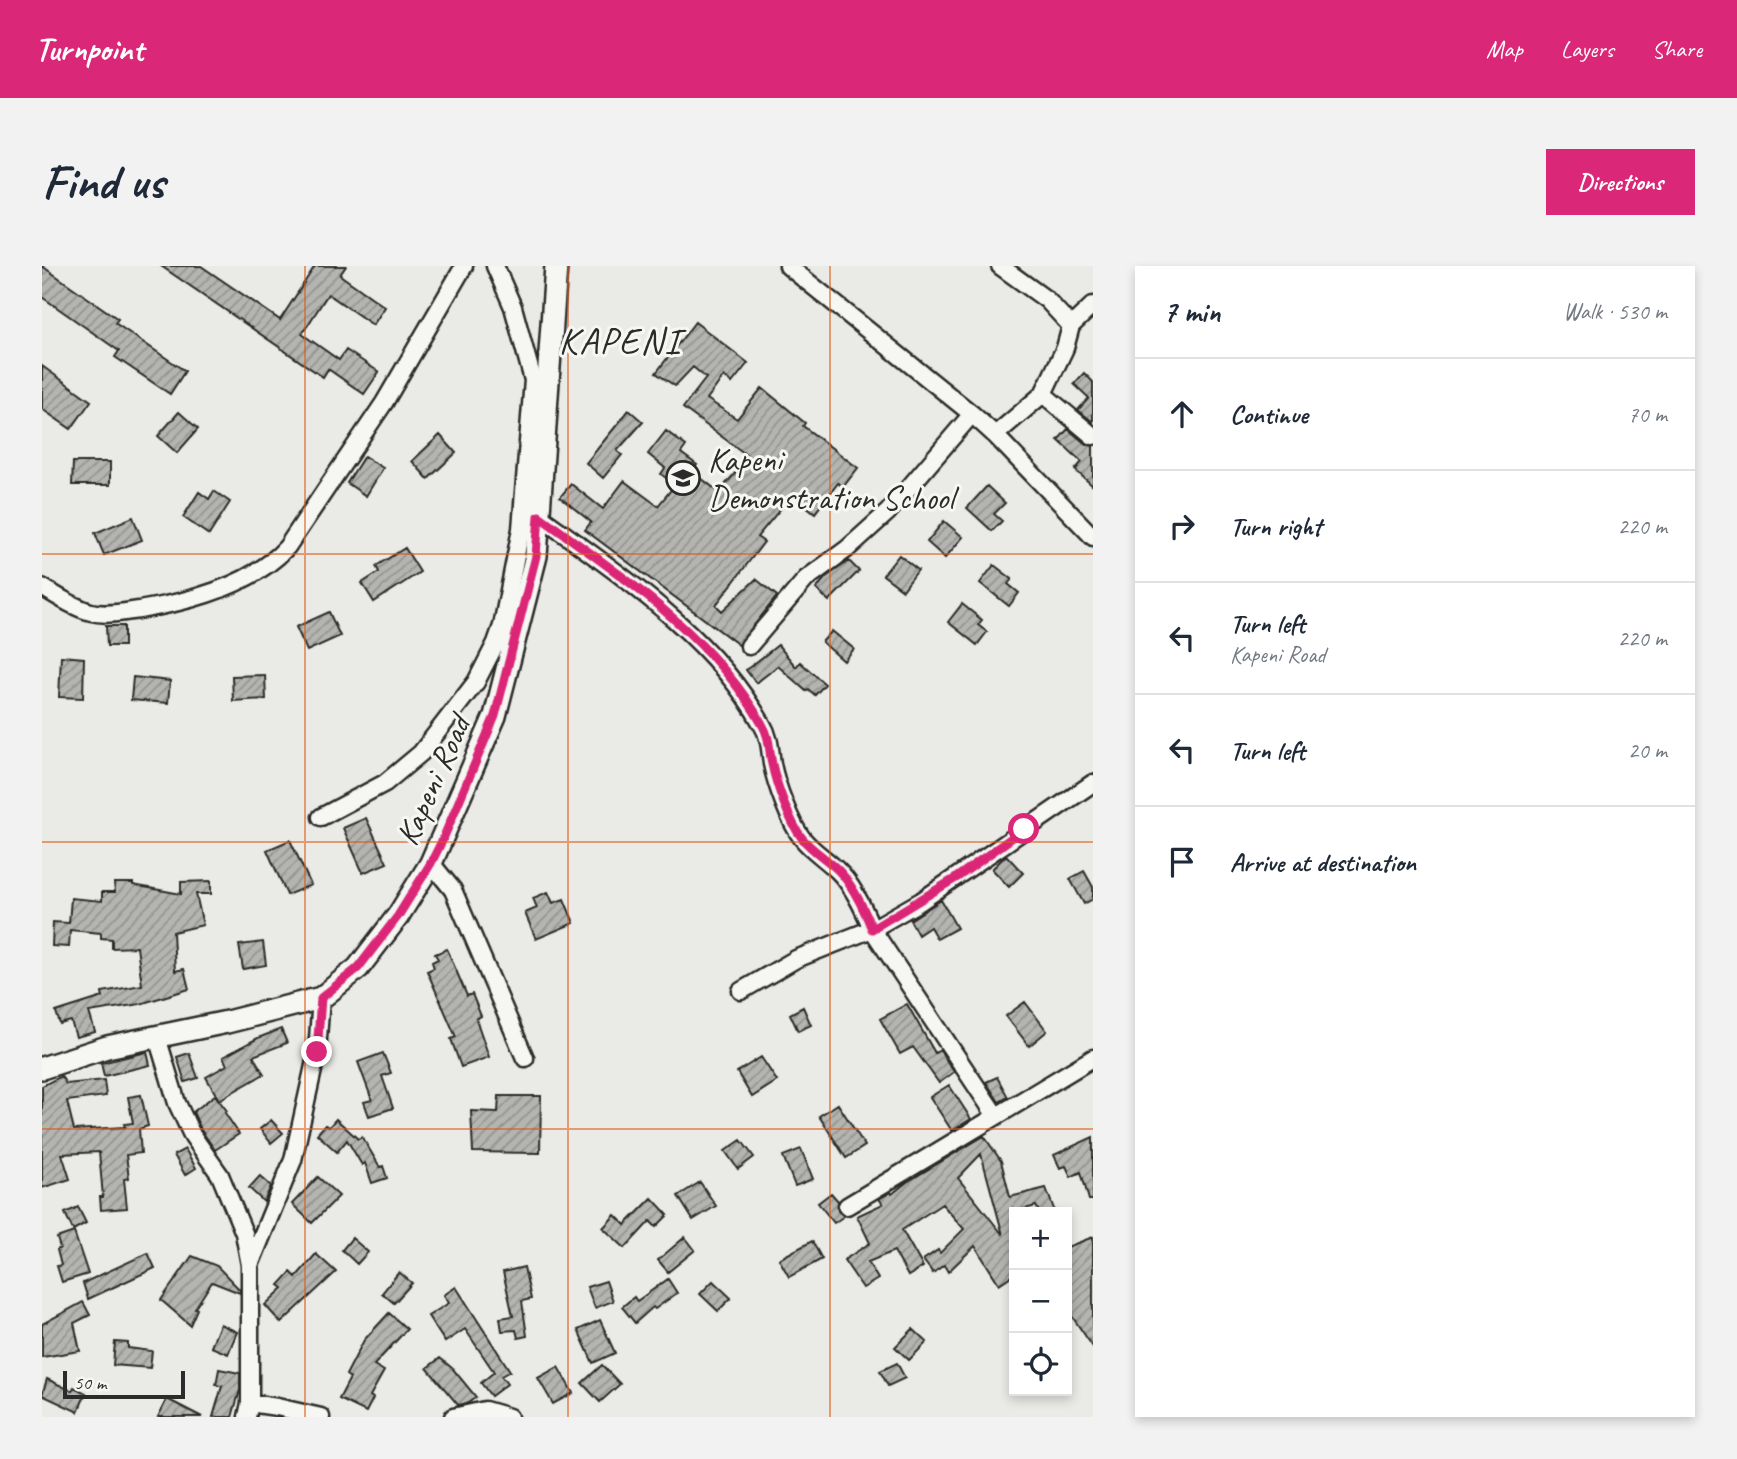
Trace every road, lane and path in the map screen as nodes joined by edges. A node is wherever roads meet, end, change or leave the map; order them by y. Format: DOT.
graph roads {
  1 [pos="464,266"];
  2 [pos="495,266"];
  3 [pos="556,266"];
  4 [pos="788,266"];
  5 [pos="1000,266"];
  6 [pos="1093,305"];
  7 [pos="1071,326"];
  8 [pos="1042,394"];
  9 [pos="972,414"];
  10 [pos="995,435"];
  11 [pos="1093,436"];
  12 [pos="539,516"];
  13 [pos="1093,537"];
  14 [pos="42,587"];
  15 [pos="748,646"];
  16 [pos="1093,783"];
  17 [pos="321,817"];
  18 [pos="431,863"];
  19 [pos="872,929"];
  20 [pos="741,991"];
  21 [pos="321,998"];
  22 [pos="157,1037"];
  23 [pos="525,1058"];
  24 [pos="1093,1058"];
  25 [pos="42,1068"];
  26 [pos="996,1116"];
  27 [pos="847,1206"];
  28 [pos="250,1265"];
  29 [pos="249,1410"];
  30 [pos="321,1417"];
  31 [pos="453,1417"];
  32 [pos="509,1417"];
  1 -- 14 [label="street"];
  2 -- 17 [label="street"];
  3 -- 12 [label="main road, Kapeni Road"];
  4 -- 9 [label="street"];
  5 -- 7 [label="street"];
  6 -- 7 [label="street"];
  7 -- 8 [label="street"];
  8 -- 10 [label="street"];
  8 -- 11 [label="street"];
  9 -- 10 [label="street"];
  9 -- 15 [label="street"];
  10 -- 13 [label="street"];
  12 -- 18 [label="main road, Kapeni Road"];
  12 -- 19 [label="street"];
  16 -- 19 [label="street"];
  18 -- 21 [label="main road, Kapeni Road"];
  18 -- 23 [label="street"];
  19 -- 20 [label="street"];
  19 -- 26 [label="street"];
  21 -- 22 [label="main road, Kapeni Road"];
  21 -- 28 [label="street"];
  22 -- 25 [label="main road, Kapeni Road"];
  22 -- 28 [label="street"];
  24 -- 26 [label="street"];
  26 -- 27 [label="street"];
  28 -- 29 [label="street"];
  29 -- 30 [label="street"];
  31 -- 32 [label="street"];
}
